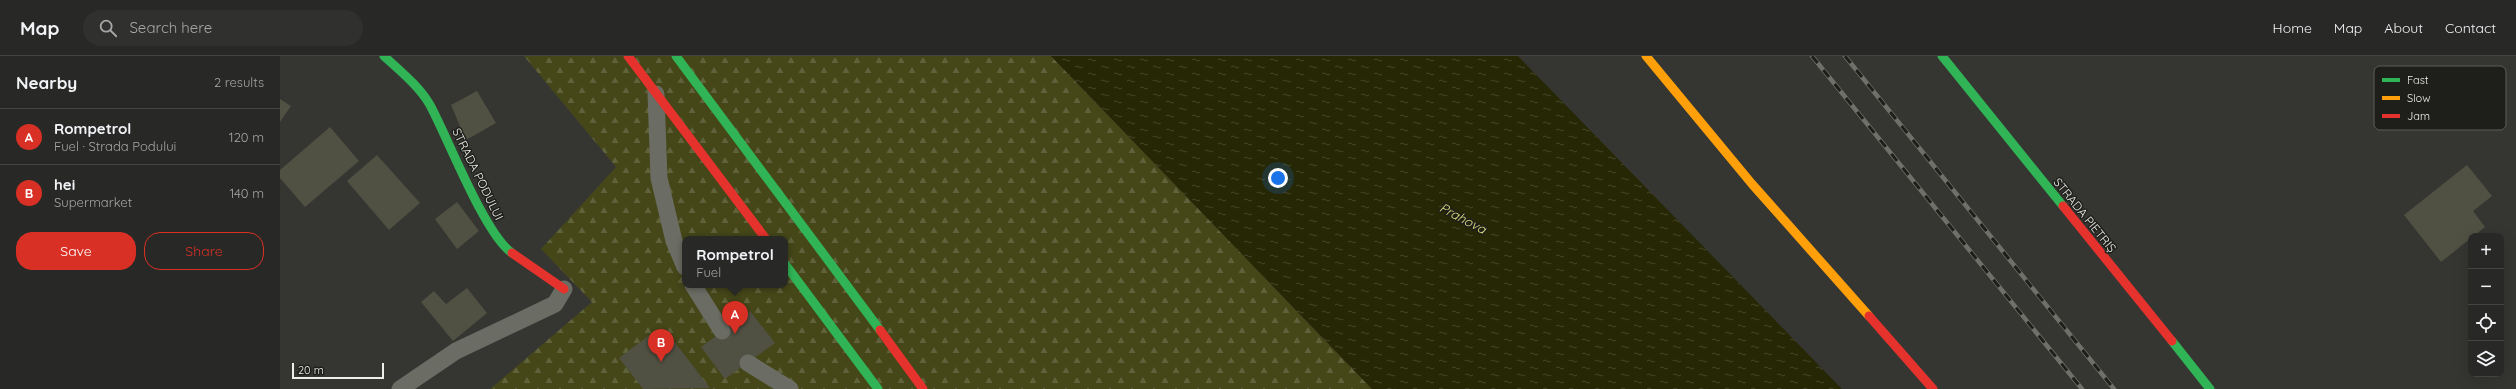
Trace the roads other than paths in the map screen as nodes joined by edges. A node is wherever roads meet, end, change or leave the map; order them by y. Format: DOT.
graph roads {
  1 [pos="384,56"];
  2 [pos="628,56"];
  3 [pos="676,56"];
  4 [pos="1646,56"];
  5 [pos="1942,56"];
  6 [pos="656,94"];
  7 [pos="764,236"];
  8 [pos="682,259"];
  9 [pos="788,268"];
  10 [pos="695,288"];
  11 [pos="564,289"];
  12 [pos="722,331"];
  13 [pos="748,362"];
  14 [pos="400,389"];
  15 [pos="790,389"];
  16 [pos="878,389"];
  17 [pos="923,389"];
  18 [pos="1933,389"];
  19 [pos="2210,389"];
  1 -- 11 [label="main road, STRADA PODULUI"];
  2 -- 6 [label="main road"];
  3 -- 17 [label="main road"];
  4 -- 18 [label="main road"];
  5 -- 19 [label="main road, STRADA PIETRIȘ"];
  6 -- 7 [label="main road"];
  6 -- 8 [label="lane"];
  9 -- 16 [label="main road"];
  10 -- 12 [label="lane"];
  11 -- 14 [label="lane"];
  13 -- 15 [label="lane"];
}
